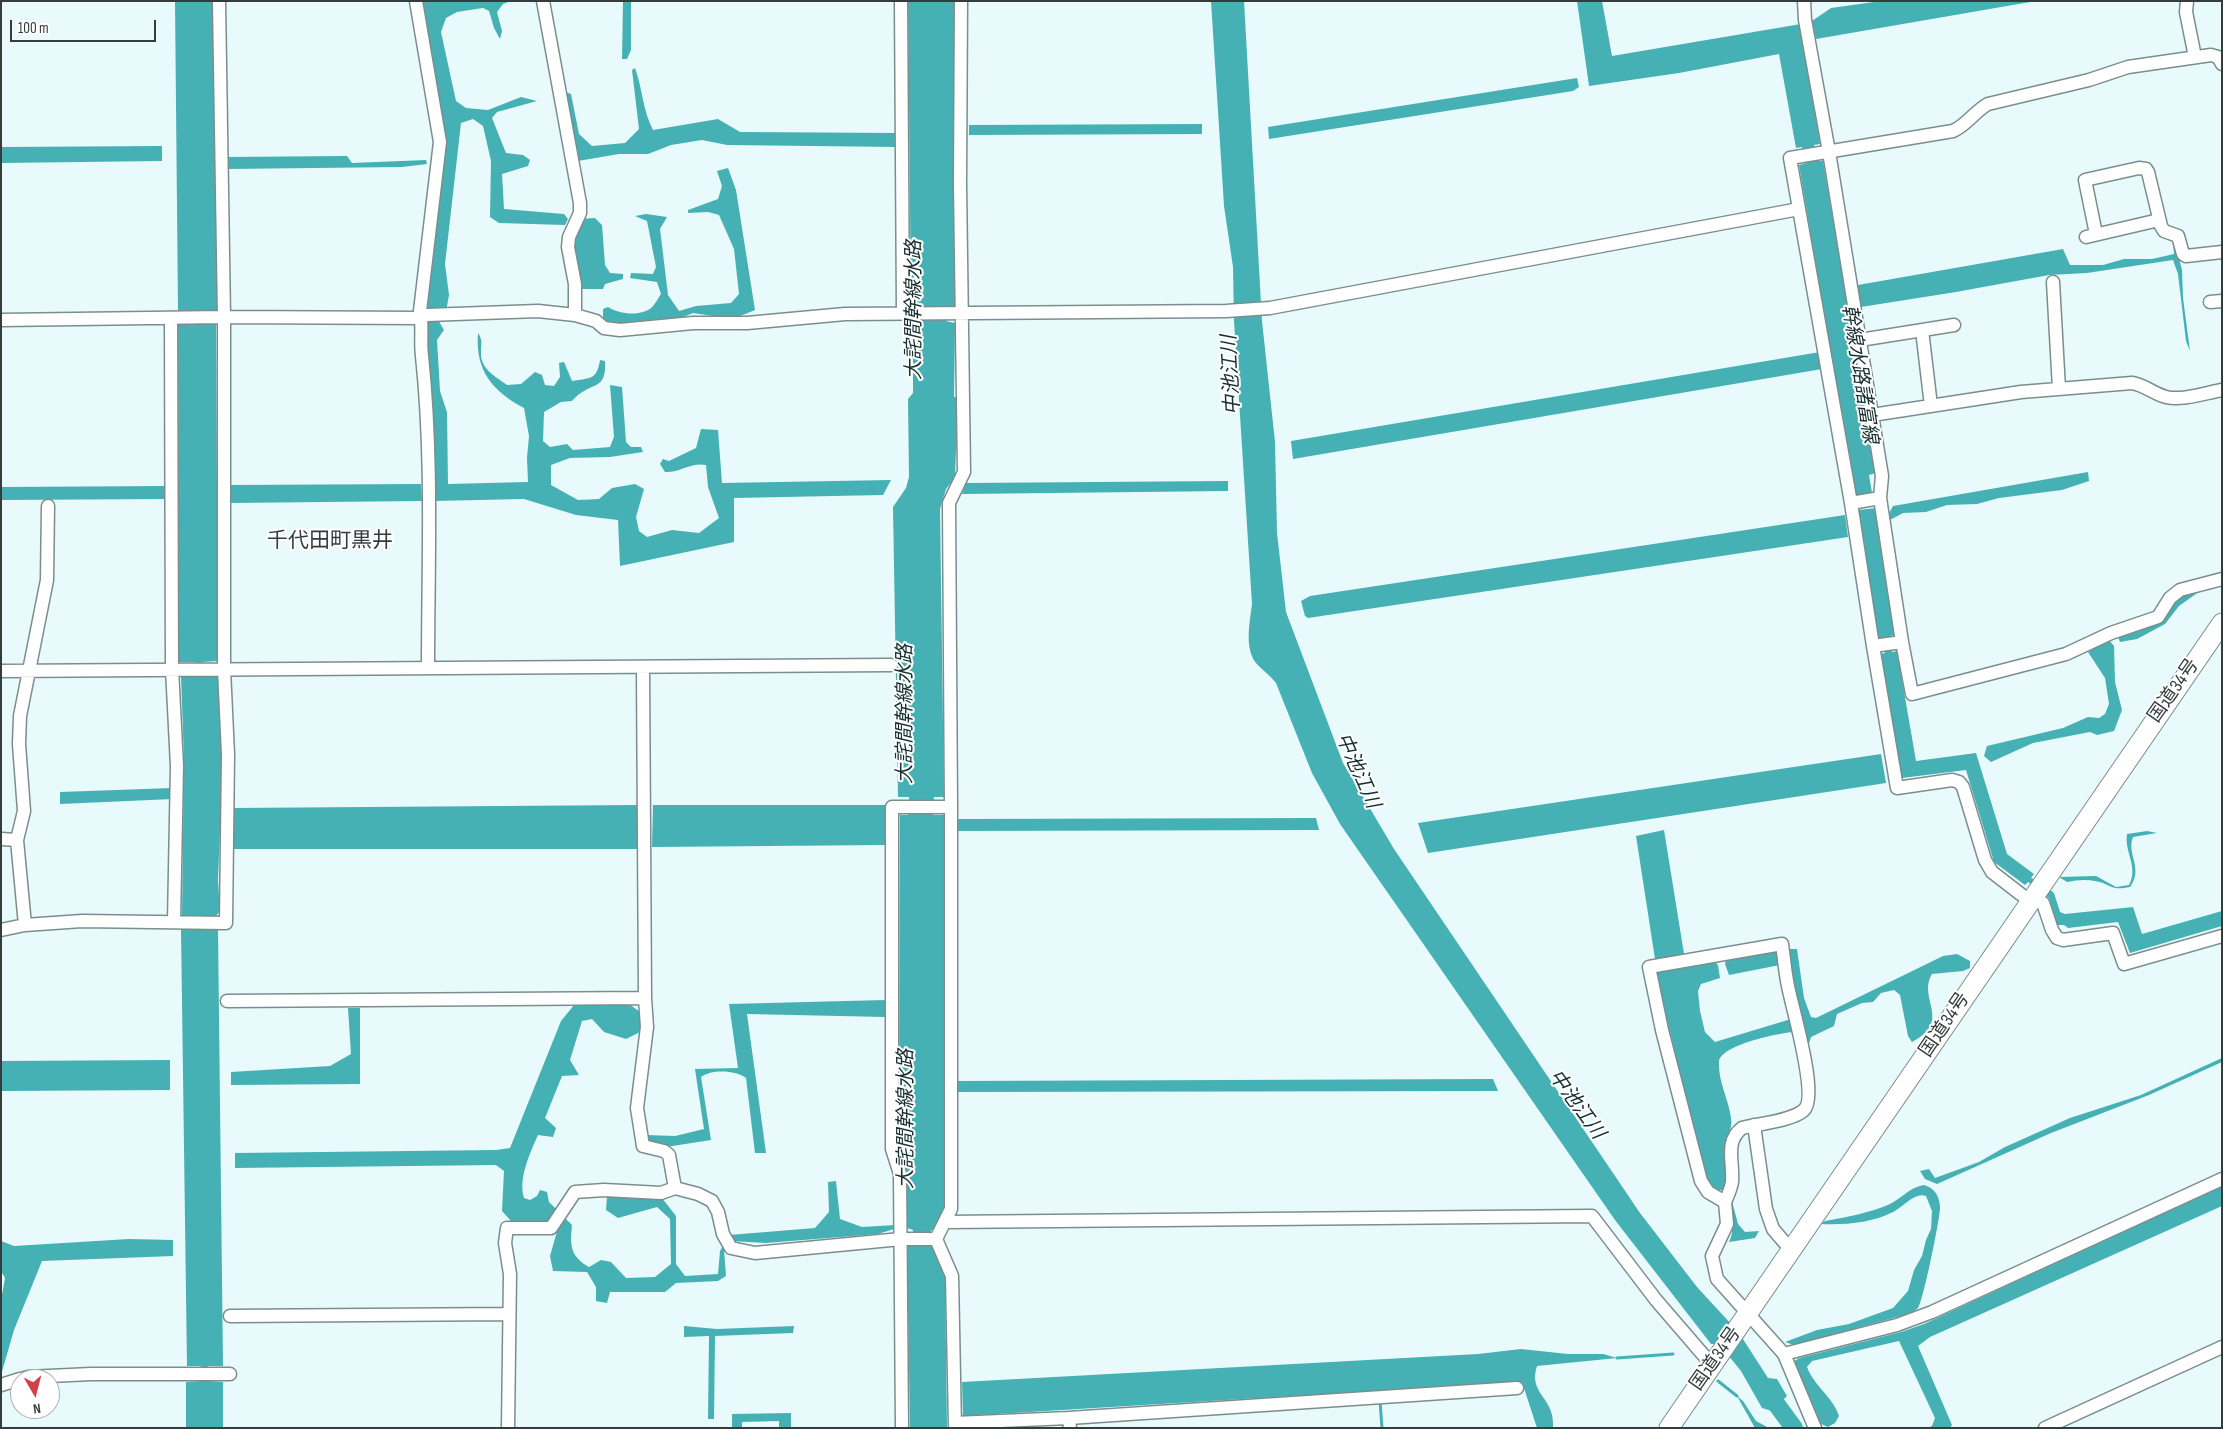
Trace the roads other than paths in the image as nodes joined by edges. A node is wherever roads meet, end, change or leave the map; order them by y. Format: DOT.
graph roads {
  1 [pos="219,1"];
  2 [pos="416,1"];
  3 [pos="543,1"];
  4 [pos="901,1"];
  5 [pos="961,1"];
  6 [pos="1804,1"];
  7 [pos="2187,1"];
  8 [pos="2195,57"];
  9 [pos="2222,64"];
  10 [pos="1823,153"];
  11 [pos="1799,209"];
  12 [pos="2159,220"];
  13 [pos="2222,252"];
  14 [pos="2053,282"];
  15 [pos="903,313"];
  16 [pos="961,314"];
  17 [pos="575,315"];
  18 [pos="224,317"];
  19 [pos="424,317"];
  20 [pos="171,318"];
  21 [pos="1,320"];
  22 [pos="1954,325"];
  23 [pos="1922,330"];
  24 [pos="1860,340"];
  25 [pos="2059,389"];
  26 [pos="2222,390"];
  27 [pos="1931,406"];
  28 [pos="1872,415"];
  29 [pos="1865,501"];
  30 [pos="48,506"];
  31 [pos="2222,579"];
  32 [pos="2222,623"];
  33 [pos="1888,644"];
  34 [pos="891,665"];
  35 [pos="643,667"];
  36 [pos="428,668"];
  37 [pos="224,669"];
  38 [pos="30,670"];
  39 [pos="172,670"];
  40 [pos="1,671"];
  41 [pos="951,807"];
  42 [pos="1,839"];
  43 [pos="17,840"];
  44 [pos="2032,898"];
  45 [pos="174,922"];
  46 [pos="25,925"];
  47 [pos="1,930"];
  48 [pos="2222,936"];
  49 [pos="645,998"];
  50 [pos="227,1001"];
  51 [pos="1754,1125"];
  52 [pos="2222,1180"];
  53 [pos="675,1188"];
  54 [pos="1725,1202"];
  55 [pos="945,1222"];
  56 [pos="905,1239"];
  57 [pos="936,1239"];
  58 [pos="1791,1250"];
  59 [pos="509,1314"];
  60 [pos="230,1316"];
  61 [pos="1745,1318"];
  62 [pos="2222,1347"];
  63 [pos="1784,1354"];
  64 [pos="1715,1362"];
  65 [pos="230,1374"];
  66 [pos="60,1375"];
  67 [pos="1517,1388"];
  68 [pos="1070,1423"];
  69 [pos="955,1425"];
  70 [pos="508,1428"];
  71 [pos="902,1428"];
  72 [pos="1669,1428"];
  73 [pos="1815,1428"];
  74 [pos="2045,1428"];
  1 -- 18 [label="street"];
  2 -- 19 [label="street"];
  3 -- 17 [label="street"];
  4 -- 15 [label="street"];
  5 -- 16 [label="street"];
  6 -- 10 [label="street"];
  7 -- 8 [label="street"];
  8 -- 9 [label="street"];
  8 -- 10 [label="street"];
  10 -- 11 [label="street"];
  10 -- 24 [label="street"];
  11 -- 16 [label="street"];
  11 -- 29 [label="street"];
  12 -- 12 [label="street"];
  12 -- 13 [label="street"];
  14 -- 25 [label="street"];
  15 -- 16 [label="street"];
  15 -- 17 [label="street"];
  16 -- 41 [label="street"];
  17 -- 19 [label="street"];
  18 -- 19 [label="street"];
  18 -- 20 [label="street"];
  18 -- 37 [label="street"];
  19 -- 36 [label="street"];
  20 -- 21 [label="street"];
  20 -- 39 [label="street"];
  22 -- 23 [label="street"];
  23 -- 24 [label="street"];
  23 -- 27 [label="street"];
  24 -- 28 [label="street"];
  25 -- 26 [label="street"];
  25 -- 27 [label="street"];
  27 -- 28 [label="street"];
  28 -- 29 [label="street"];
  29 -- 33 [label="street"];
  29 -- 33 [label="street"];
  30 -- 38 [label="street"];
  31 -- 33 [label="street"];
  32 -- 44 [label="highway, 国道34号"];
  33 -- 44 [label="street"];
  34 -- 35 [label="street"];
  35 -- 36 [label="street"];
  35 -- 49 [label="street"];
  36 -- 37 [label="street"];
  37 -- 39 [label="street"];
  37 -- 45 [label="street"];
  38 -- 39 [label="street"];
  38 -- 40 [label="street"];
  38 -- 43 [label="street"];
  39 -- 45 [label="street"];
  41 -- 55 [label="street"];
  41 -- 56 [label="street"];
  42 -- 43 [label="street"];
  43 -- 46 [label="street"];
  44 -- 48 [label="street"];
  44 -- 58 [label="highway, 国道34号"];
  45 -- 46 [label="street"];
  46 -- 47 [label="street"];
  49 -- 50 [label="street"];
  49 -- 53 [label="street"];
  51 -- 54 [label="street"];
  51 -- 54 [label="street"];
  51 -- 58 [label="street"];
  52 -- 63 [label="street"];
  53 -- 56 [label="street"];
  53 -- 59 [label="street"];
  54 -- 61 [label="street"];
  55 -- 57 [label="street"];
  55 -- 64 [label="street"];
  56 -- 57 [label="street"];
  56 -- 71 [label="street"];
  57 -- 69 [label="street"];
  58 -- 61 [label="highway, 国道34号"];
  59 -- 60 [label="street"];
  59 -- 70 [label="street"];
  61 -- 63 [label="street"];
  61 -- 64 [label="highway, 国道34号"];
  62 -- 74 [label="street"];
  63 -- 73 [label="street"];
  64 -- 72 [label="highway, 国道34号"];
  65 -- 66 [label="street"];
  67 -- 68 [label="street"];
  68 -- 69 [label="street"];
}
